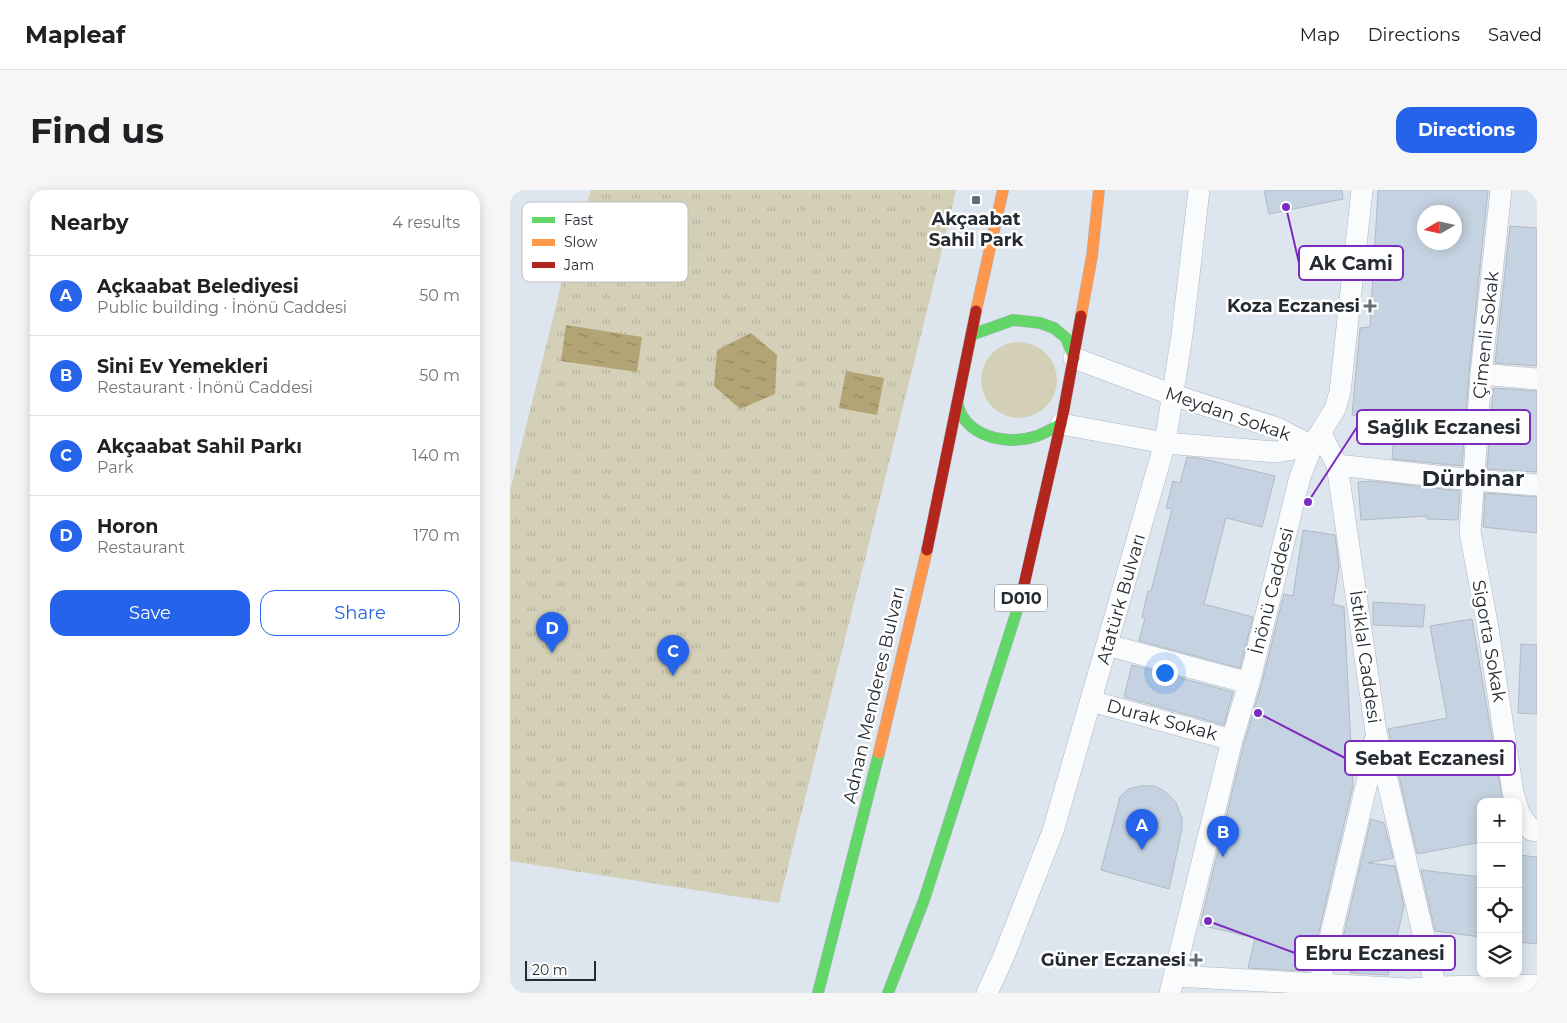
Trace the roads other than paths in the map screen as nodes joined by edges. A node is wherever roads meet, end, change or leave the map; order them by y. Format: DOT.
graph roads {
  1 [pos="1002,190"];
  2 [pos="1100,190"];
  3 [pos="1199,190"];
  4 [pos="1362,190"];
  5 [pos="1501,190"];
  6 [pos="971,335"];
  7 [pos="1074,358"];
  8 [pos="1482,374"];
  9 [pos="1537,379"];
  10 [pos="1173,395"];
  11 [pos="957,404"];
  12 [pos="1061,424"];
  13 [pos="1317,440"];
  14 [pos="1165,443"];
  15 [pos="1337,465"];
  16 [pos="1473,480"];
  17 [pos="1537,485"];
  18 [pos="1108,644"];
  19 [pos="1249,682"];
  20 [pos="1091,701"];
  21 [pos="1376,732"];
  22 [pos="1232,740"];
  23 [pos="1515,798"];
  24 [pos="1522,818"];
  25 [pos="1537,832"];
  26 [pos="1173,984"];
  27 [pos="1537,985"];
  28 [pos="1318,989"];
  29 [pos="1436,990"];
  30 [pos="818,993"];
  31 [pos="888,993"];
  32 [pos="987,993"];
  1 -- 6 [label="highway, Adnan Menderes Bulvarı"];
  2 -- 7 [label="highway, D010"];
  3 -- 10 [label="street, Atatürk Bulvarı"];
  4 -- 13 [label="street, İnönü Caddesi"];
  5 -- 8 [label="street, Çimenli Sokak"];
  6 -- 7 [label="highway"];
  6 -- 11 [label="highway, Adnan Menderes Bulvarı"];
  7 -- 10 [label="street, Meydan Sokak"];
  7 -- 12 [label="highway, D010"];
  8 -- 9 [label="street"];
  8 -- 16 [label="street, Çimenli Sokak"];
  10 -- 13 [label="street, Meydan Sokak"];
  10 -- 14 [label="street, Atatürk Bulvarı"];
  11 -- 12 [label="highway"];
  11 -- 30 [label="highway, Adnan Menderes Bulvarı"];
  12 -- 14 [label="street, Meydan Sokak"];
  12 -- 31 [label="highway, D010"];
  13 -- 14 [label="street, Meydan Sokak"];
  13 -- 15 [label="street, İstiklal Caddesi"];
  13 -- 19 [label="street, İnönü Caddesi"];
  14 -- 18 [label="street, Atatürk Bulvarı"];
  15 -- 16 [label="street"];
  15 -- 21 [label="street, İstiklal Caddesi"];
  16 -- 17 [label="street"];
  16 -- 23 [label="street, Sigorta Sokak"];
  18 -- 19 [label="street"];
  18 -- 20 [label="street, Atatürk Bulvarı"];
  19 -- 22 [label="street, İnönü Caddesi"];
  20 -- 22 [label="street, Durak Sokak"];
  20 -- 32 [label="street, Atatürk Bulvarı"];
  21 -- 28 [label="street"];
  21 -- 29 [label="street, İstiklal Caddesi"];
  22 -- 26 [label="street, İnönü Caddesi"];
  24 -- 25 [label="street"];
  26 -- 28 [label="street"];
  27 -- 29 [label="street"];
  28 -- 29 [label="street"];
}
